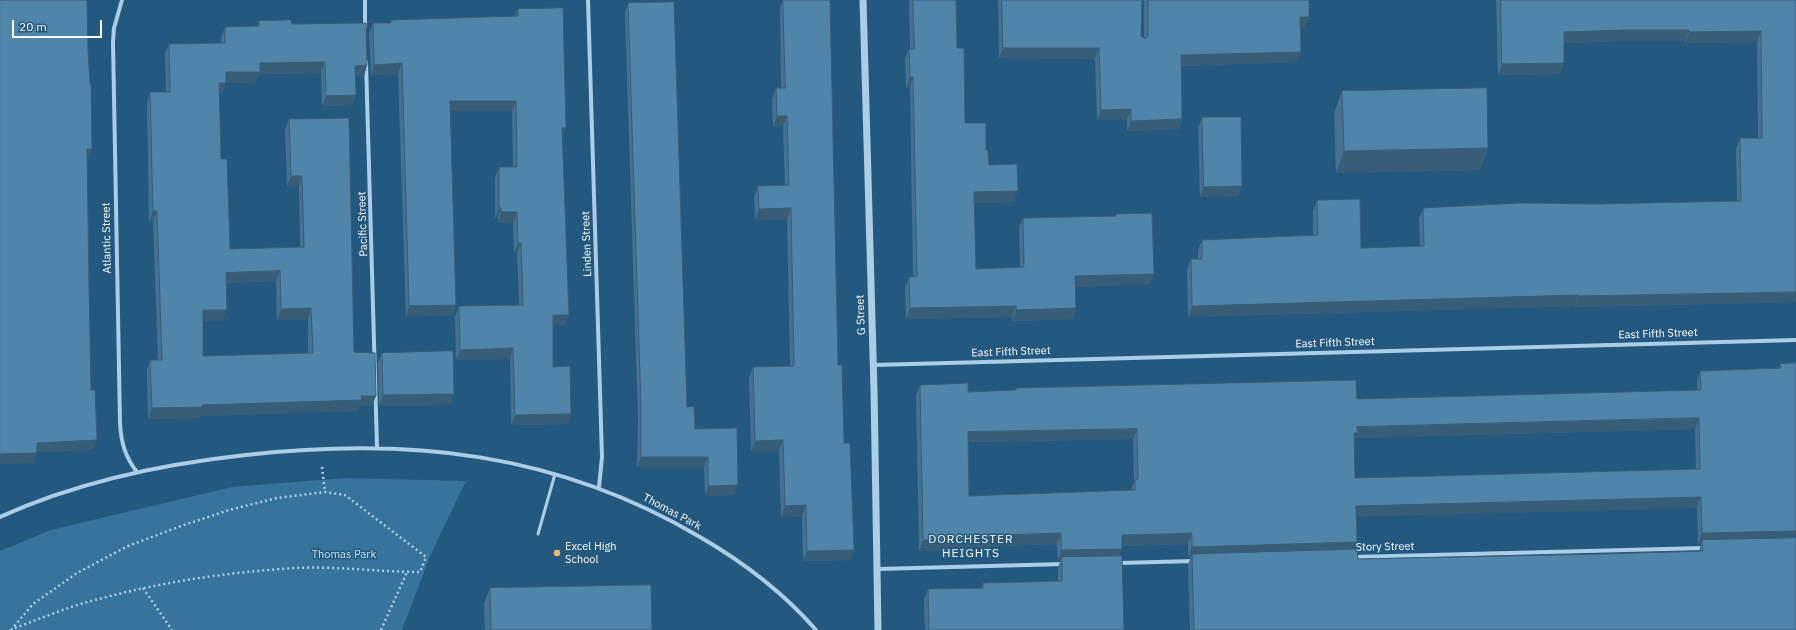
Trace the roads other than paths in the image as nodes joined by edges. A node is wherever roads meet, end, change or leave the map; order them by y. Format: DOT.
graph roads {
  1 [pos="122,0"];
  2 [pos="365,0"];
  3 [pos="588,0"];
  4 [pos="863,0"];
  5 [pos="365,30"];
  6 [pos="366,54"];
  7 [pos="1796,340"];
  8 [pos="874,365"];
  9 [pos="377,447"];
  10 [pos="137,472"];
  11 [pos="555,474"];
  12 [pos="599,487"];
  13 [pos="0,517"];
  14 [pos="538,534"];
  15 [pos="1709,547"];
  16 [pos="1346,557"];
  17 [pos="1202,560"];
  18 [pos="1114,563"];
  19 [pos="1067,564"];
  20 [pos="878,569"];
  21 [pos="816,630"];
  22 [pos="878,630"];
  1 -- 10 [label="street, Atlantic Street"];
  2 -- 5 [label="street"];
  3 -- 12 [label="street, Linden Street"];
  4 -- 8 [label="street, G Street"];
  6 -- 9 [label="street, Pacific Street"];
  7 -- 8 [label="street, East Fifth Street"];
  8 -- 20 [label="street, G Street"];
  9 -- 10 [label="street, Thomas Park"];
  9 -- 11 [label="street, Thomas Park"];
  10 -- 13 [label="street, Thomas Park"];
  11 -- 12 [label="street, Thomas Park"];
  11 -- 14 [label="lane"];
  12 -- 21 [label="street, Thomas Park"];
  15 -- 16 [label="street, Story Street"];
  17 -- 18 [label="street"];
  19 -- 20 [label="street"];
  20 -- 22 [label="street, G Street"];
}
